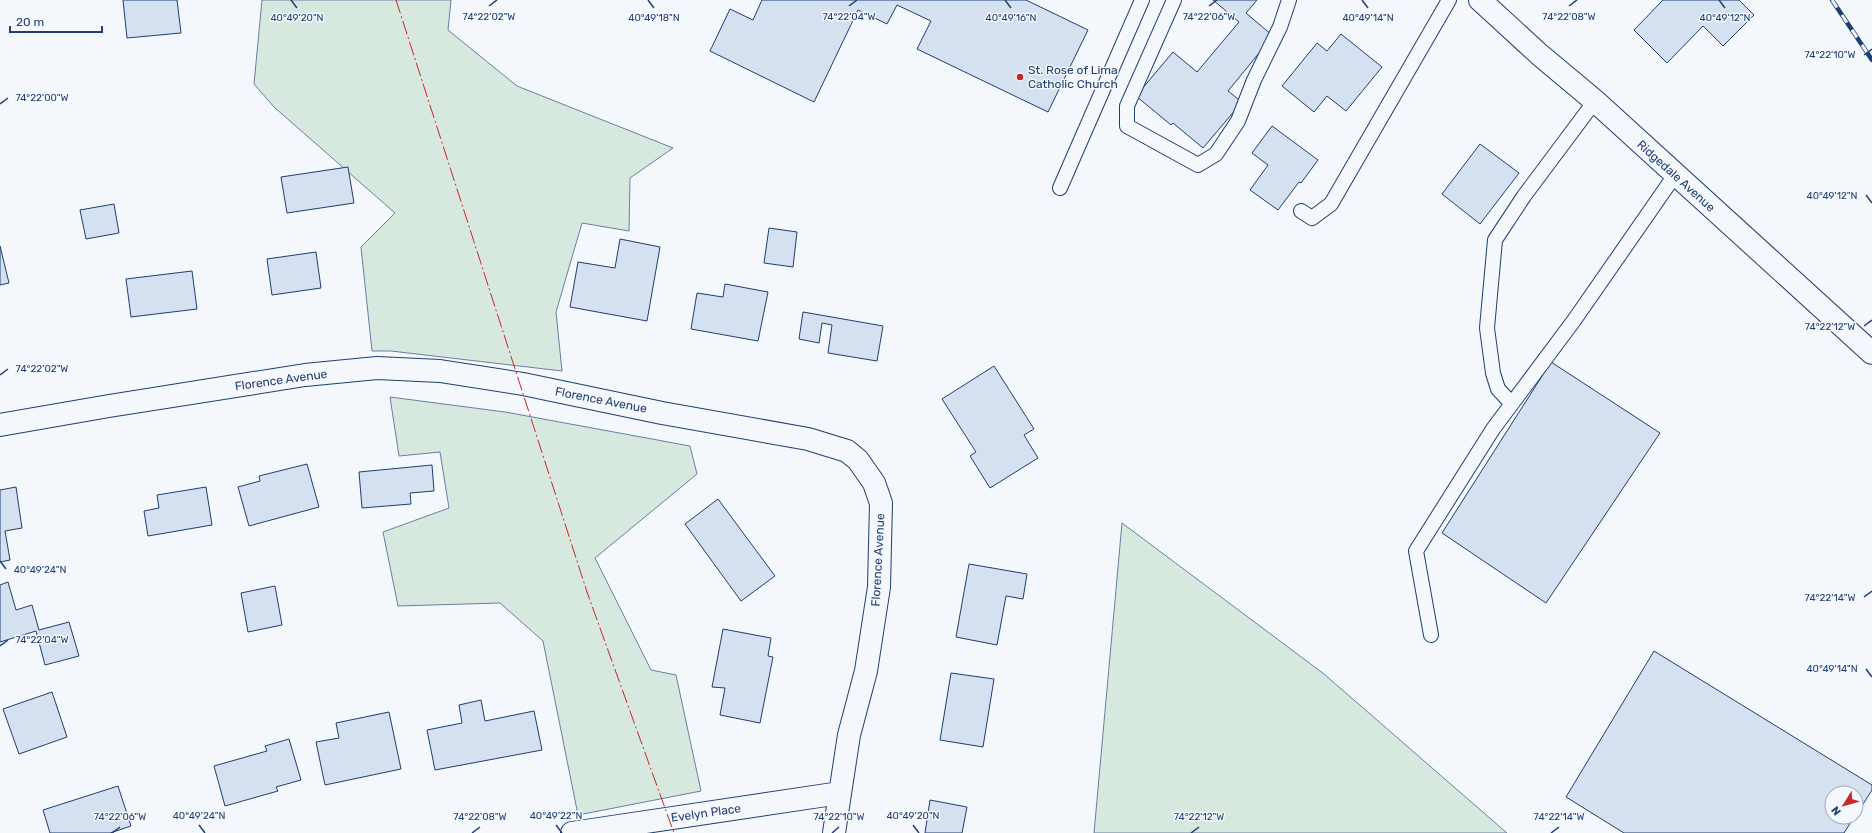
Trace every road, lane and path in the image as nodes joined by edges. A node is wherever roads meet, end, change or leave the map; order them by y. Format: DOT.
graph roads {
  1 [pos="1142,0"];
  2 [pos="1174,0"];
  3 [pos="1289,0"];
  4 [pos="1449,0"];
  5 [pos="1480,0"];
  6 [pos="1595,101"];
  7 [pos="1675,175"];
  8 [pos="1060,188"];
  9 [pos="1301,211"];
  10 [pos="1872,353"];
  11 [pos="1512,404"];
  12 [pos="0,425"];
  13 [pos="1431,635"];
  14 [pos="840,793"];
  15 [pos="572,833"];
  16 [pos="834,833"];
  1 -- 8 [label="lane"];
  2 -- 3 [label="lane"];
  4 -- 9 [label="lane"];
  5 -- 6 [label="street, Ridgedale Avenue"];
  6 -- 7 [label="street, Ridgedale Avenue"];
  6 -- 11 [label="lane"];
  7 -- 10 [label="street, Ridgedale Avenue"];
  7 -- 11 [label="lane"];
  11 -- 13 [label="lane"];
  12 -- 14 [label="street, Florence Avenue"];
  14 -- 15 [label="street, Evelyn Place"];
  14 -- 16 [label="street, Florence Avenue"];
}
